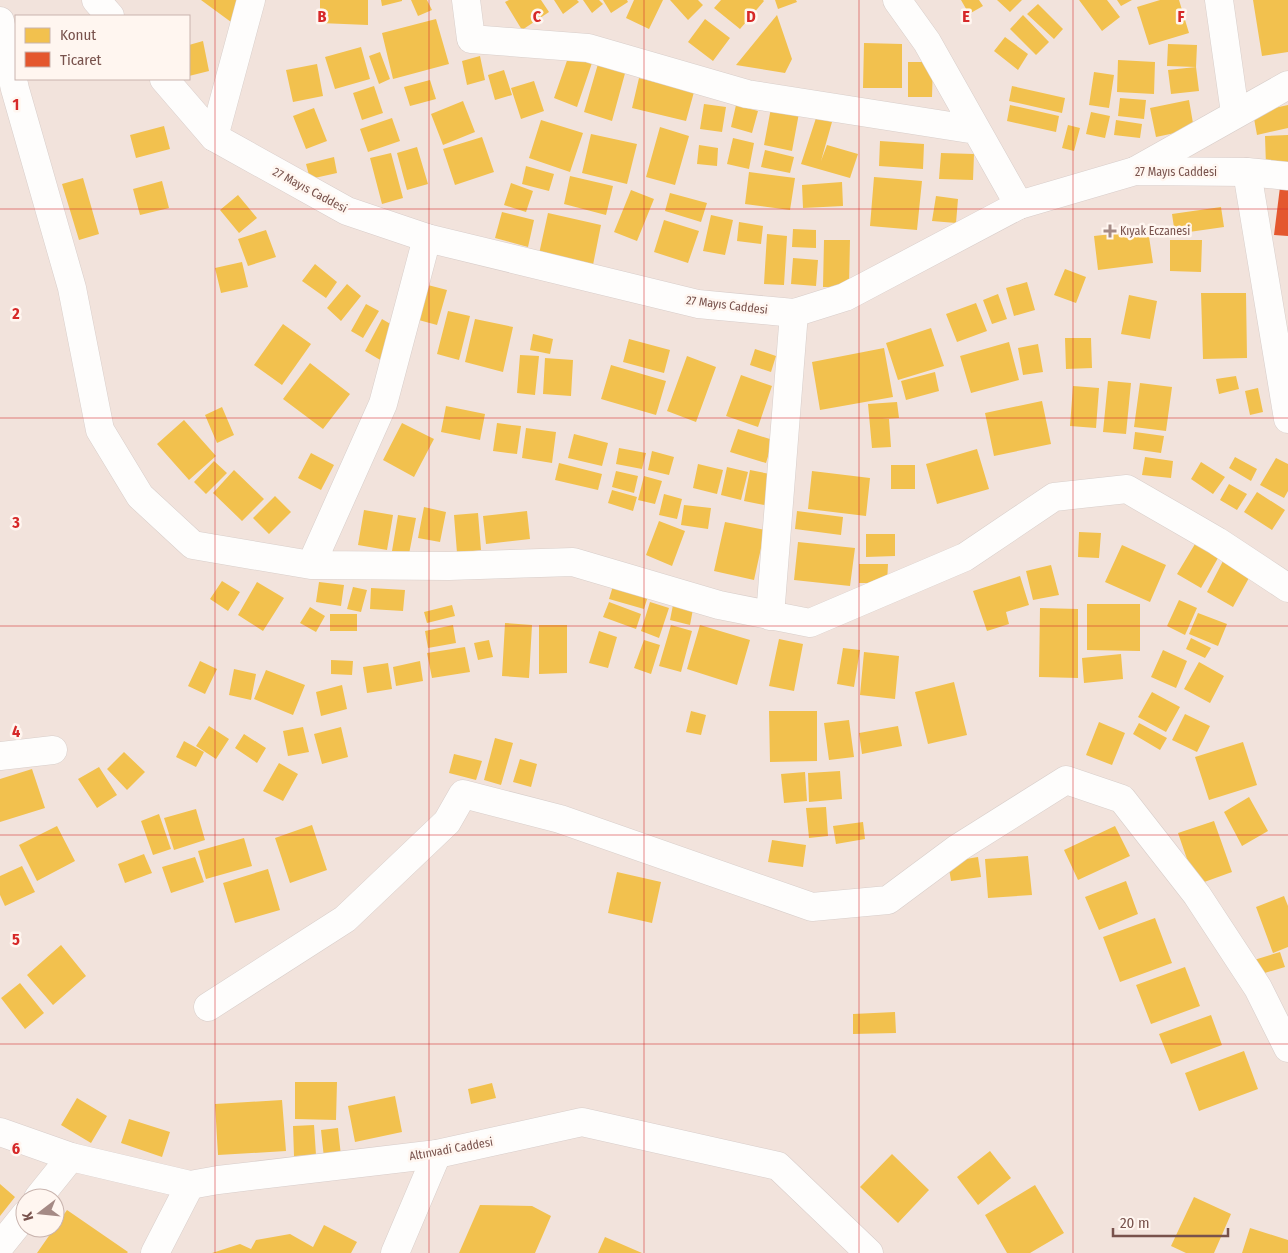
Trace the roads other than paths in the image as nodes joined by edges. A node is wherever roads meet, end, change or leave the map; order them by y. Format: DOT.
graph roads {
  1 [pos="96,0"];
  2 [pos="251,0"];
  3 [pos="466,0"];
  4 [pos="897,0"];
  5 [pos="1218,0"];
  6 [pos="109,15"];
  7 [pos="0,21"];
  8 [pos="165,80"];
  9 [pos="1288,85"];
  10 [pos="1235,113"];
  11 [pos="976,130"];
  12 [pos="214,137"];
  13 [pos="1135,171"];
  14 [pos="1247,172"];
  15 [pos="1288,176"];
  16 [pos="1018,205"];
  17 [pos="427,238"];
  18 [pos="794,313"];
  19 [pos="1288,419"];
  20 [pos="311,565"];
  21 [pos="1288,588"];
  22 [pos="770,616"];
  23 [pos="53,750"];
  24 [pos="0,756"];
  25 [pos="208,1007"];
  26 [pos="1288,1048"];
  27 [pos="0,1132"];
  28 [pos="436,1154"];
  29 [pos="71,1157"];
  30 [pos="190,1185"];
  31 [pos="46,1188"];
  32 [pos="15,1227"];
  33 [pos="0,1246"];
  34 [pos="155,1253"];
  35 [pos="395,1253"];
  36 [pos="869,1253"];
  1 -- 6 [label="street"];
  2 -- 12 [label="street"];
  3 -- 11 [label="street"];
  4 -- 11 [label="street"];
  5 -- 10 [label="street"];
  7 -- 20 [label="street"];
  8 -- 12 [label="street, 27 Mayıs Caddesi"];
  9 -- 10 [label="street"];
  10 -- 13 [label="street"];
  11 -- 16 [label="street"];
  12 -- 17 [label="street, 27 Mayıs Caddesi"];
  13 -- 14 [label="street, 27 Mayıs Caddesi"];
  13 -- 16 [label="street, 27 Mayıs Caddesi"];
  14 -- 15 [label="street, 27 Mayıs Caddesi"];
  14 -- 19 [label="street"];
  16 -- 18 [label="street, 27 Mayıs Caddesi"];
  17 -- 18 [label="street, 27 Mayıs Caddesi"];
  17 -- 20 [label="street"];
  18 -- 22 [label="street"];
  20 -- 22 [label="street"];
  21 -- 22 [label="street"];
  23 -- 24 [label="street"];
  25 -- 26 [label="street"];
  27 -- 29 [label="street, Altınvadi Caddesi"];
  28 -- 30 [label="street, Altınvadi Caddesi"];
  28 -- 35 [label="street"];
  28 -- 36 [label="street, Altınvadi Caddesi"];
  29 -- 30 [label="street, Altınvadi Caddesi"];
  29 -- 31 [label="street"];
  30 -- 34 [label="street"];
  32 -- 33 [label="street"];
}
